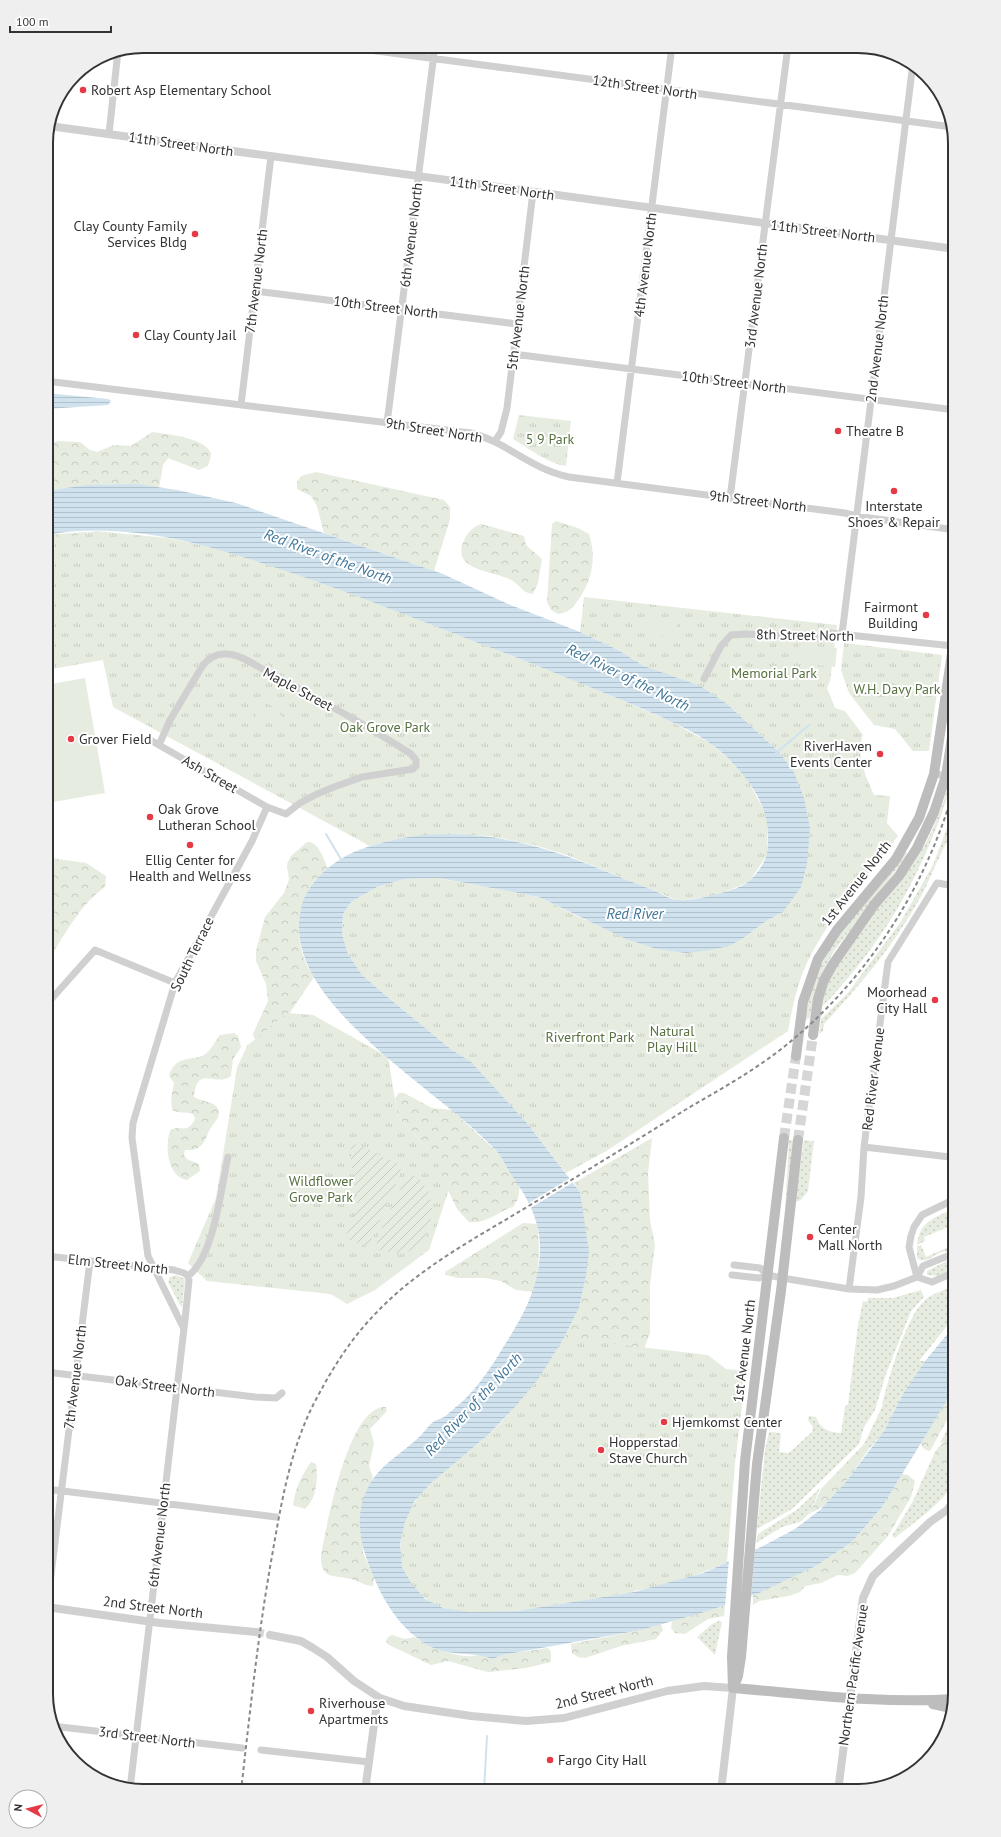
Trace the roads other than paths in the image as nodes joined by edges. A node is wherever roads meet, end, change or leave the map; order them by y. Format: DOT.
graph roads {
  1 [pos="394,53"];
  2 [pos="434,53"];
  3 [pos="671,53"];
  4 [pos="787,53"];
  5 [pos="117,57"];
  6 [pos="433,58"];
  7 [pos="912,70"];
  8 [pos="666,89"];
  9 [pos="781,104"];
  10 [pos="906,121"];
  11 [pos="946,126"];
  12 [pos="55,127"];
  13 [pos="109,134"];
  14 [pos="271,156"];
  15 [pos="418,177"];
  16 [pos="533,192"];
  17 [pos="652,208"];
  18 [pos="765,224"];
  19 [pos="891,240"];
  20 [pos="948,248"];
  21 [pos="255,291"];
  22 [pos="402,309"];
  23 [pos="517,324"];
  24 [pos="513,354"];
  25 [pos="631,369"];
  26 [pos="53,382"];
  27 [pos="745,384"];
  28 [pos="871,400"];
  29 [pos="241,405"];
  30 [pos="948,409"];
  31 [pos="387,423"];
  32 [pos="496,441"];
  33 [pos="617,483"];
  34 [pos="730,498"];
  35 [pos="856,516"];
  36 [pos="948,529"];
  37 [pos="842,634"];
  38 [pos="948,645"];
  39 [pos="704,679"];
  40 [pos="948,684"];
  41 [pos="152,741"];
  42 [pos="159,745"];
  43 [pos="934,774"];
  44 [pos="948,776"];
  45 [pos="948,780"];
  46 [pos="267,807"];
  47 [pos="948,885"];
  48 [pos="175,983"];
  49 [pos="53,997"];
  50 [pos="813,1035"];
  51 [pos="796,1056"];
  52 [pos="784,1138"];
  53 [pos="798,1140"];
  54 [pos="864,1147"];
  55 [pos="228,1157"];
  56 [pos="948,1157"];
  57 [pos="948,1203"];
  58 [pos="948,1256"];
  59 [pos="53,1257"];
  60 [pos="90,1261"];
  61 [pos="734,1265"];
  62 [pos="155,1268"];
  63 [pos="732,1274"];
  64 [pos="768,1275"];
  65 [pos="948,1275"];
  66 [pos="188,1276"];
  67 [pos="917,1277"];
  68 [pos="782,1278"];
  69 [pos="849,1289"];
  70 [pos="184,1328"];
  71 [pos="53,1373"];
  72 [pos="75,1375"];
  73 [pos="176,1387"];
  74 [pos="282,1393"];
  75 [pos="53,1490"];
  76 [pos="60,1491"];
  77 [pos="163,1503"];
  78 [pos="948,1509"];
  79 [pos="276,1517"];
  80 [pos="53,1550"];
  81 [pos="53,1610"];
  82 [pos="149,1621"];
  83 [pos="256,1632"];
  84 [pos="270,1635"];
  85 [pos="736,1657"];
  86 [pos="733,1688"];
  87 [pos="380,1698"];
  88 [pos="850,1699"];
  89 [pos="948,1699"];
  90 [pos="917,1702"];
  91 [pos="947,1707"];
  92 [pos="59,1727"];
  93 [pos="136,1736"];
  94 [pos="242,1748"];
  95 [pos="261,1750"];
  96 [pos="369,1762"];
  97 [pos="131,1783"];
  98 [pos="367,1784"];
  99 [pos="722,1784"];
  100 [pos="839,1784"];
  1 -- 6 [label="street, 12th Street North"];
  2 -- 6 [label="street, 6th Avenue North"];
  3 -- 8 [label="street, 4th Avenue North"];
  4 -- 9 [label="street, 3rd Avenue North"];
  5 -- 13 [label="street"];
  6 -- 8 [label="street, 12th Street North"];
  6 -- 15 [label="street, 6th Avenue North"];
  7 -- 10 [label="street, 2nd Avenue North"];
  8 -- 9 [label="street, 12th Street North"];
  8 -- 17 [label="street, 4th Avenue North"];
  9 -- 10 [label="street, 12th Street North"];
  9 -- 18 [label="street, 3rd Avenue North"];
  10 -- 11 [label="street, 12th Street North"];
  10 -- 19 [label="street, 2nd Avenue North"];
  12 -- 13 [label="street, 11th Street North"];
  13 -- 14 [label="street, 11th Street North"];
  14 -- 15 [label="street, 11th Street North"];
  14 -- 21 [label="street, 7th Avenue North"];
  15 -- 16 [label="street, 11th Street North"];
  15 -- 22 [label="street, 6th Avenue North"];
  16 -- 17 [label="street, 11th Street North"];
  16 -- 23 [label="street, 5th Avenue North"];
  17 -- 18 [label="street, 11th Street North"];
  17 -- 25 [label="street, 4th Avenue North"];
  18 -- 19 [label="street, 11th Street North"];
  18 -- 27 [label="street, 3rd Avenue North"];
  19 -- 20 [label="street, 11th Street North"];
  19 -- 28 [label="street, 2nd Avenue North"];
  21 -- 22 [label="street, 10th Street North"];
  21 -- 29 [label="street, 7th Avenue North"];
  22 -- 23 [label="street, 10th Street North"];
  22 -- 31 [label="street, 6th Avenue North"];
  23 -- 24 [label="street, 5th Avenue North"];
  24 -- 25 [label="street, 10th Street North"];
  24 -- 32 [label="street, 5th Avenue North"];
  25 -- 27 [label="street, 10th Street North"];
  25 -- 33 [label="street, 4th Avenue North"];
  26 -- 29 [label="street, 9th Street North"];
  27 -- 28 [label="street, 10th Street North"];
  27 -- 34 [label="street, 3rd Avenue North"];
  28 -- 30 [label="street, 10th Street North"];
  28 -- 35 [label="street, 2nd Avenue North"];
  29 -- 31 [label="street, 9th Street North"];
  31 -- 32 [label="street, 9th Street North"];
  32 -- 33 [label="street, 9th Street North"];
  33 -- 34 [label="street, 9th Street North"];
  34 -- 35 [label="street, 9th Street North"];
  35 -- 36 [label="street, 9th Street North"];
  35 -- 37 [label="street, 2nd Avenue North"];
  37 -- 38 [label="street, 8th Street North"];
  37 -- 39 [label="street, 8th Street North"];
  40 -- 43 [label="main road, 1st Avenue North"];
  41 -- 42 [label="street, Ash Street"];
  42 -- 46 [label="street, Ash Street"];
  42 -- 46 [label="street, Maple Street"];
  43 -- 44 [label="street"];
  43 -- 51 [label="main road, 1st Avenue North"];
  45 -- 50 [label="main road, 1st Avenue North"];
  46 -- 48 [label="street, South Terrace"];
  47 -- 54 [label="street, Red River Avenue"];
  48 -- 49 [label="street"];
  48 -- 62 [label="street, South Terrace"];
  52 -- 64 [label="main road, 1st Avenue North"];
  53 -- 68 [label="main road, 1st Avenue North"];
  54 -- 56 [label="street"];
  54 -- 69 [label="street, Red River Avenue"];
  55 -- 66 [label="street"];
  57 -- 67 [label="street"];
  58 -- 67 [label="street"];
  59 -- 60 [label="street, Elm Street North"];
  60 -- 62 [label="street, Elm Street North"];
  60 -- 72 [label="street, 7th Avenue North"];
  61 -- 64 [label="street"];
  62 -- 66 [label="street, Elm Street North"];
  62 -- 70 [label="street"];
  63 -- 64 [label="street"];
  64 -- 68 [label="street"];
  64 -- 85 [label="main road, 1st Avenue North"];
  65 -- 67 [label="street"];
  66 -- 70 [label="street, 6th Avenue North"];
  67 -- 69 [label="street"];
  68 -- 69 [label="street"];
  68 -- 85 [label="main road, 1st Avenue North"];
  70 -- 73 [label="street, 6th Avenue North"];
  71 -- 72 [label="street, Oak Street North"];
  72 -- 73 [label="street, Oak Street North"];
  72 -- 76 [label="street, 7th Avenue North"];
  73 -- 74 [label="street, Oak Street North"];
  73 -- 77 [label="street, 6th Avenue North"];
  75 -- 76 [label="street"];
  76 -- 77 [label="street"];
  76 -- 80 [label="street, 7th Avenue North"];
  77 -- 79 [label="street"];
  77 -- 82 [label="street, 6th Avenue North"];
  78 -- 88 [label="street, Northern Pacific Avenue"];
  81 -- 82 [label="street, 2nd Street North"];
  82 -- 83 [label="street, 2nd Street North"];
  82 -- 93 [label="street, 6th Avenue North"];
  84 -- 87 [label="street, 2nd Street North"];
  85 -- 86 [label="main road, 1st Avenue North"];
  86 -- 87 [label="street, 2nd Street North"];
  86 -- 88 [label="main road, 2nd Street North"];
  86 -- 99 [label="street, 1st Avenue North"];
  87 -- 96 [label="street"];
  88 -- 90 [label="main road, 2nd Street North"];
  88 -- 100 [label="street, Northern Pacific Avenue"];
  89 -- 90 [label="main road, 2nd Street North"];
  90 -- 91 [label="main road, 2nd Street North"];
  92 -- 93 [label="street, 3rd Street North"];
  93 -- 94 [label="street, 3rd Street North"];
  93 -- 97 [label="street, 6th Avenue North"];
  95 -- 96 [label="street"];
  96 -- 98 [label="street"];
}
